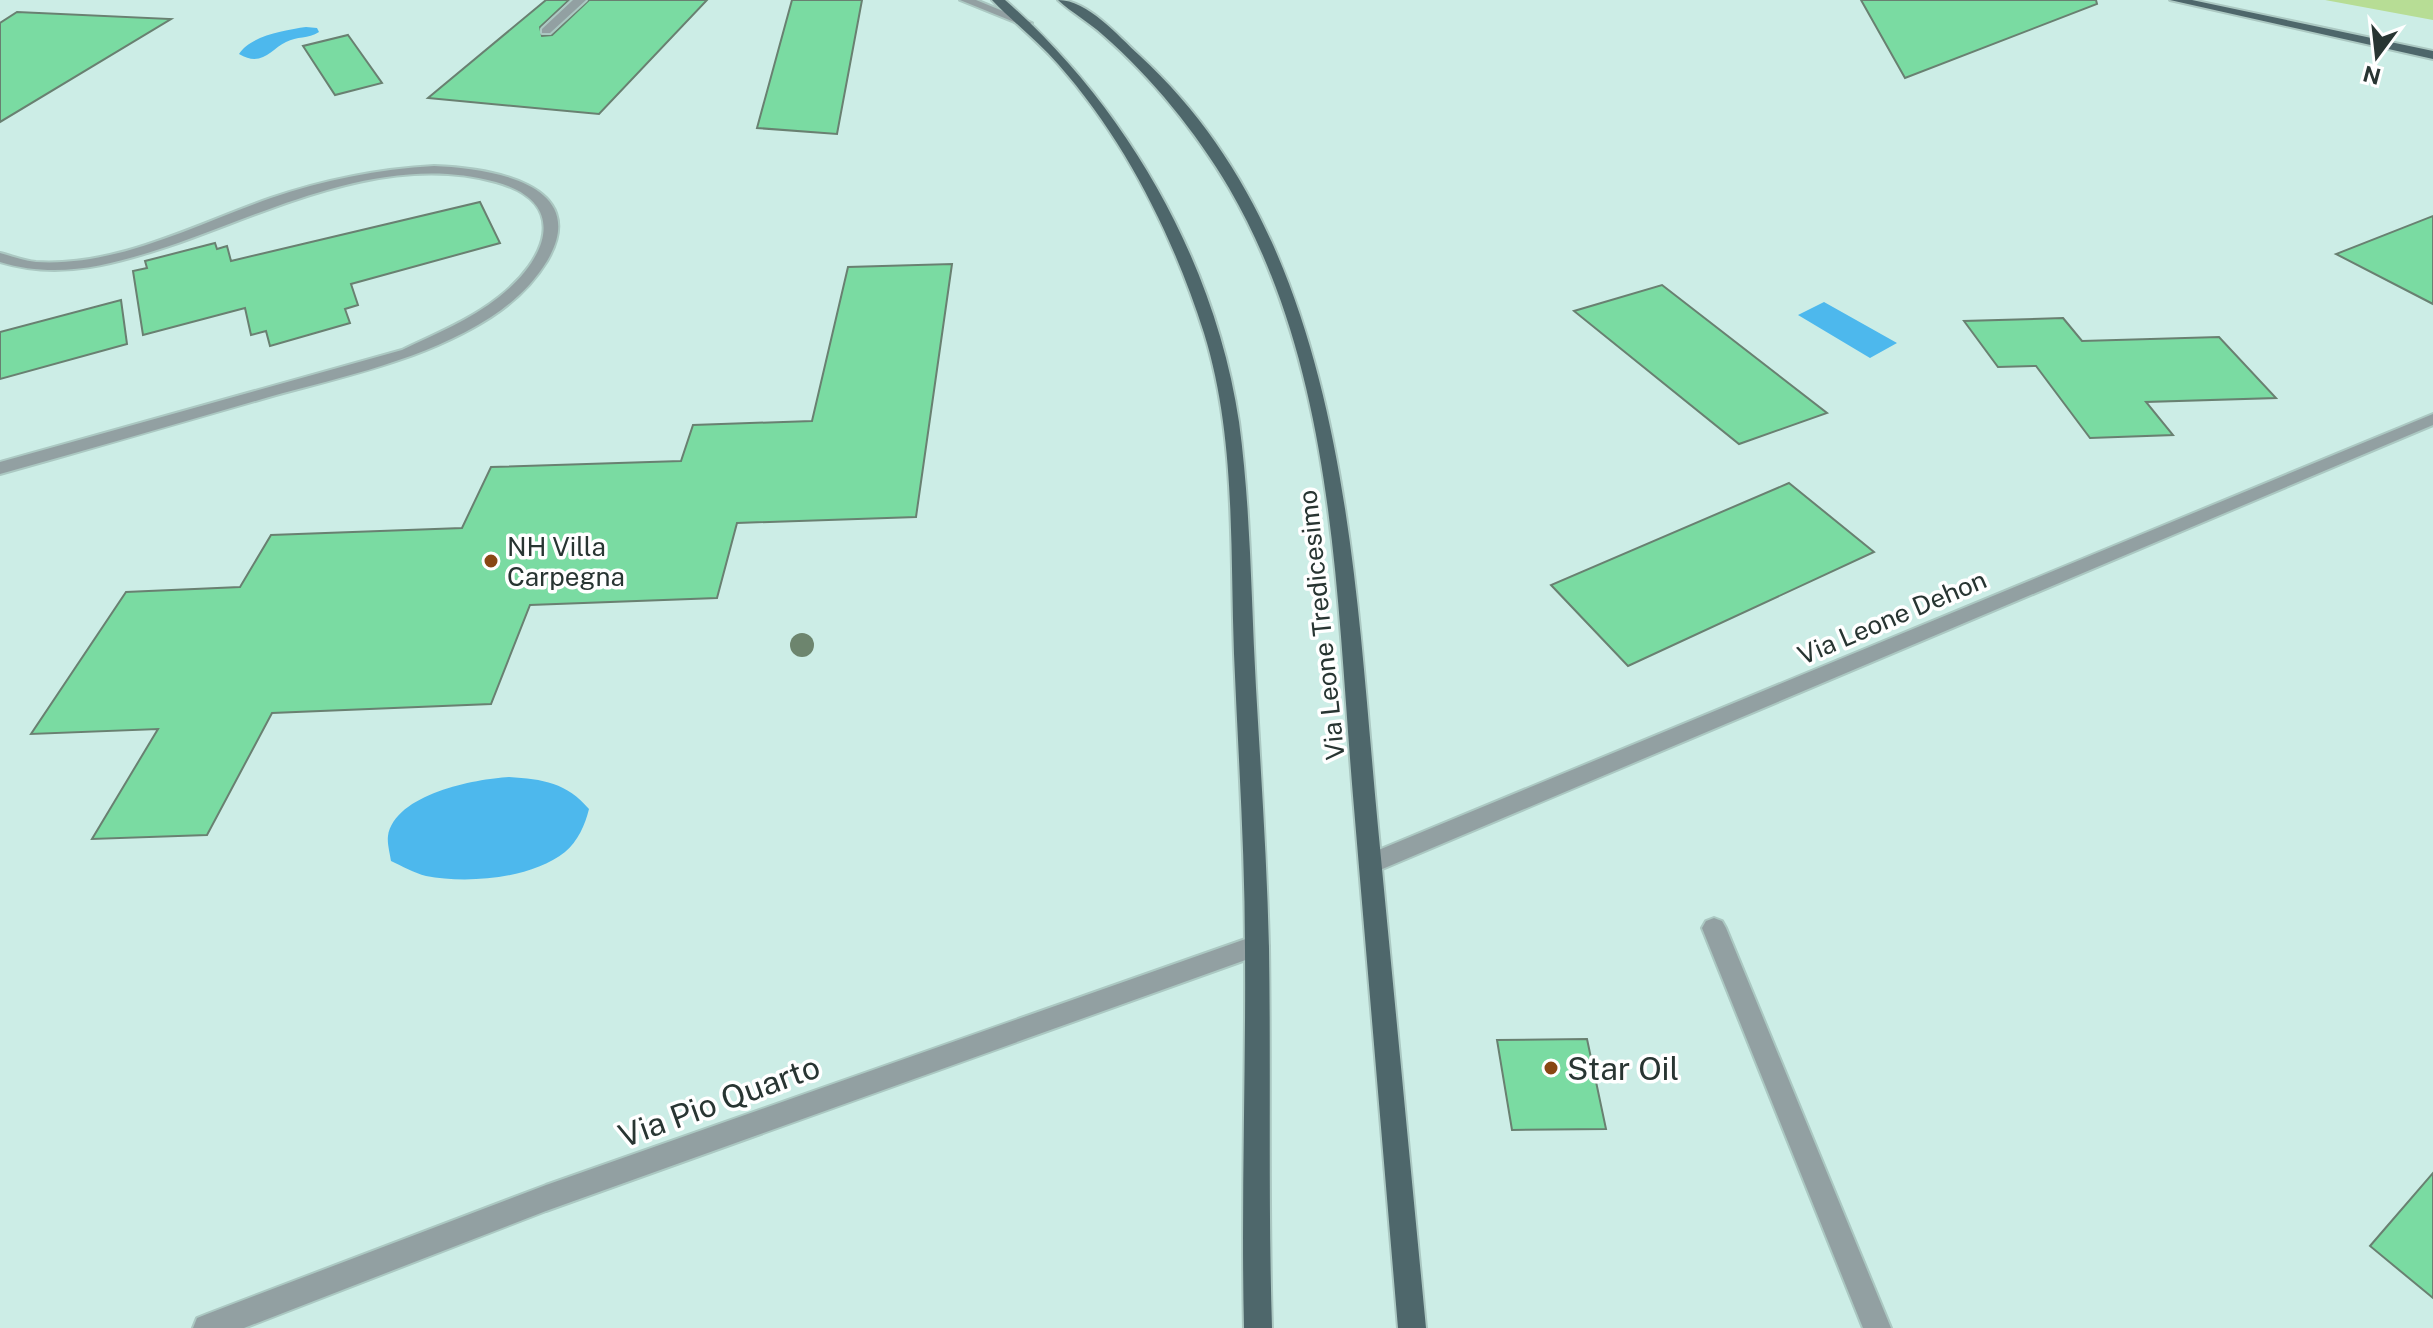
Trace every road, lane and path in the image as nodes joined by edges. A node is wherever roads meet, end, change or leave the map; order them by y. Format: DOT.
graph roads {
  1 [pos="580,0"];
  2 [pos="966,0"];
  3 [pos="998,0"];
  4 [pos="1064,0"];
  5 [pos="2176,0"];
  6 [pos="1026,23"];
  7 [pos="546,31"];
  8 [pos="2433,53"];
  9 [pos="0,257"];
  10 [pos="2433,419"];
  11 [pos="0,468"];
  12 [pos="1372,863"];
  13 [pos="1714,928"];
  14 [pos="1257,946"];
  15 [pos="207,1328"];
  16 [pos="1258,1328"];
  17 [pos="1412,1328"];
  18 [pos="1877,1328"];
  1 -- 7 [label="street"];
  2 -- 6 [label="street"];
  3 -- 6 [label="main road"];
  4 -- 12 [label="main road, Via Leone Tredicesimo"];
  5 -- 8 [label="main road"];
  6 -- 14 [label="main road"];
  9 -- 11 [label="street"];
  10 -- 12 [label="street, Via Leone Dehon"];
  12 -- 17 [label="main road, Via Leone Tredicesimo"];
  13 -- 18 [label="street"];
  14 -- 15 [label="street, Via Pio Quarto"];
  14 -- 16 [label="main road"];
}
